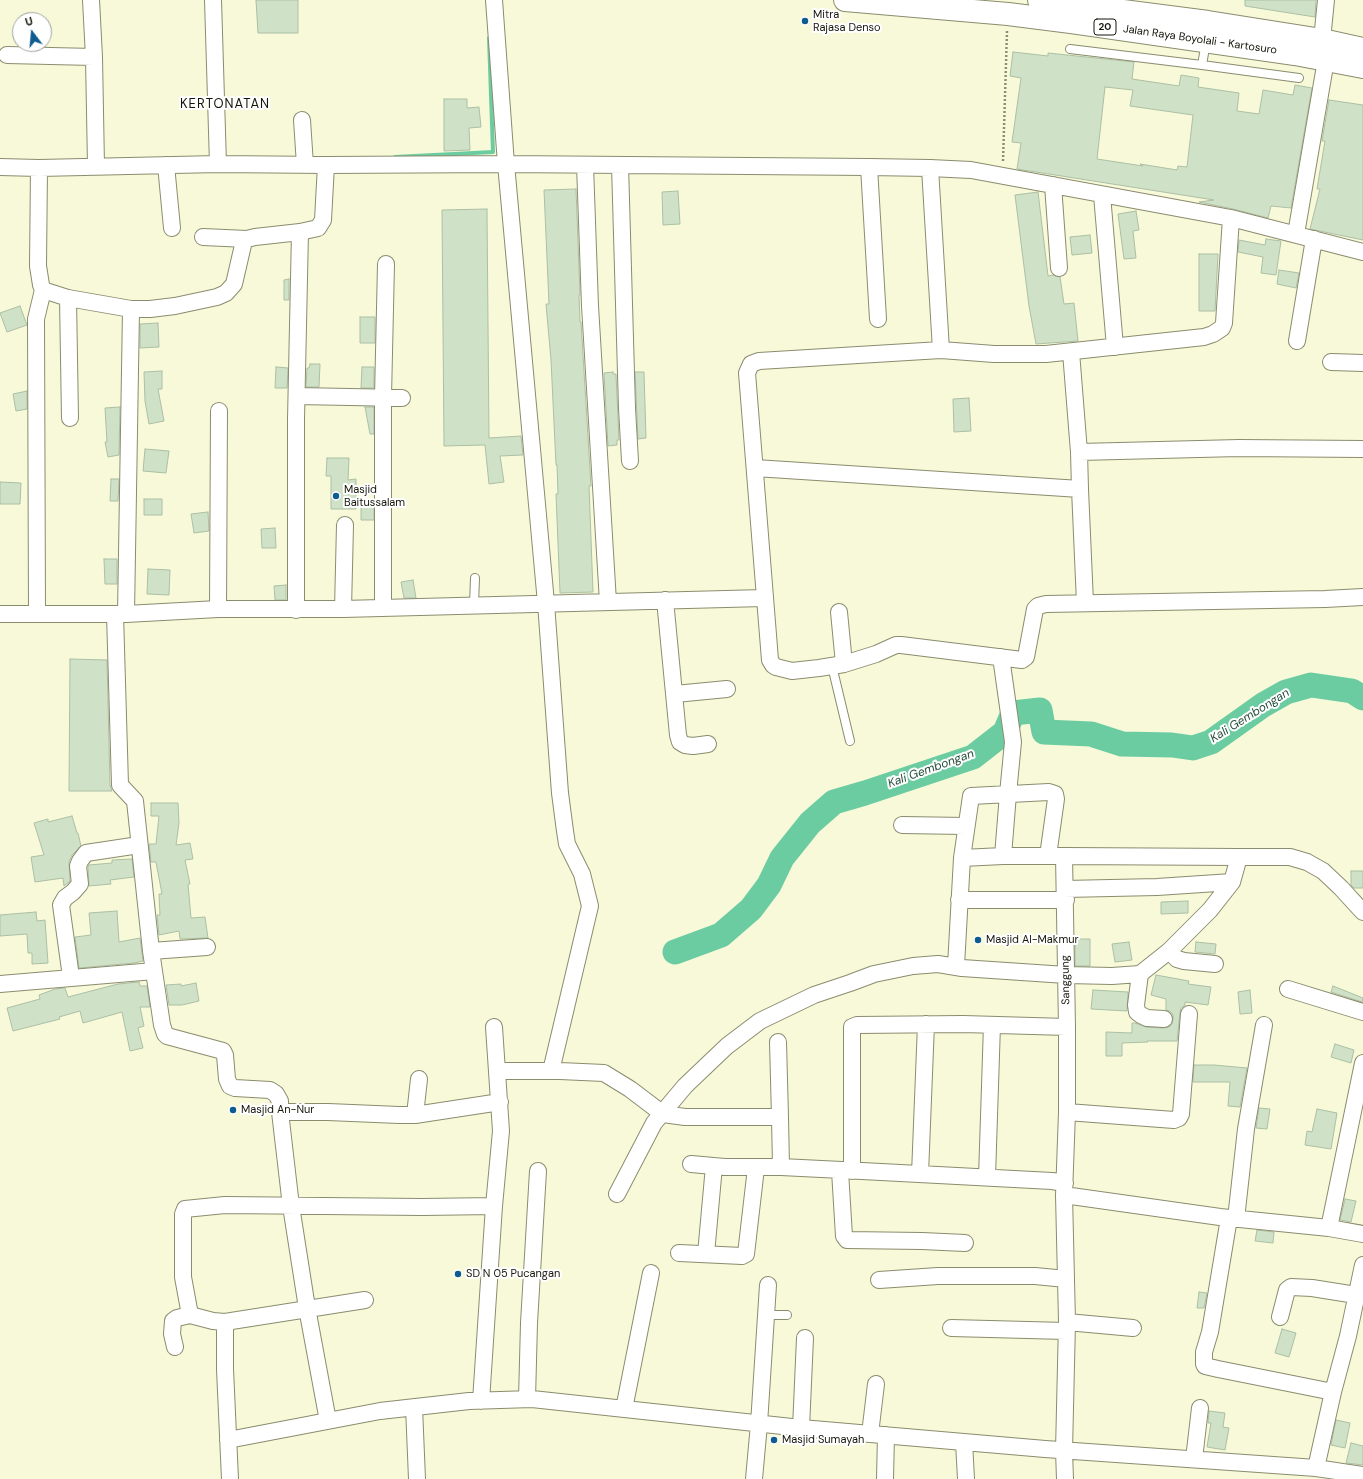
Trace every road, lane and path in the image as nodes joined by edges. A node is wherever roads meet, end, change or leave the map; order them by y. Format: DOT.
graph roads {
  1 [pos="91,0"];
  2 [pos="213,0"];
  3 [pos="494,0"];
  4 [pos="845,0"];
  5 [pos="1039,0"];
  6 [pos="1326,0"];
  7 [pos="1008,14"];
  8 [pos="1207,32"];
  9 [pos="1070,49"];
  10 [pos="1363,49"];
  11 [pos="1324,50"];
  12 [pos="7,55"];
  13 [pos="94,57"];
  14 [pos="1202,65"];
  15 [pos="1363,67"];
  16 [pos="1300,78"];
  17 [pos="302,120"];
  18 [pos="305,161"];
  19 [pos="218,164"];
  20 [pos="506,164"];
  21 [pos="166,165"];
  22 [pos="326,165"];
  23 [pos="585,165"];
  24 [pos="620,165"];
  25 [pos="96,166"];
  26 [pos="0,167"];
  27 [pos="869,167"];
  28 [pos="39,168"];
  29 [pos="930,168"];
  30 [pos="1002,176"];
  31 [pos="1053,185"];
  32 [pos="1102,195"];
  33 [pos="1231,218"];
  34 [pos="172,228"];
  35 [pos="300,232"];
  36 [pos="1296,234"];
  37 [pos="203,237"];
  38 [pos="247,239"];
  39 [pos="1314,239"];
  40 [pos="1363,252"];
  41 [pos="386,264"];
  42 [pos="1059,268"];
  43 [pos="43,290"];
  44 [pos="68,298"];
  45 [pos="131,309"];
  46 [pos="878,319"];
  47 [pos="1296,340"];
  48 [pos="1115,347"];
  49 [pos="941,350"];
  50 [pos="1071,352"];
  51 [pos="1331,362"];
  52 [pos="1363,363"];
  53 [pos="297,396"];
  54 [pos="383,397"];
  55 [pos="402,398"];
  56 [pos="220,411"];
  57 [pos="70,418"];
  58 [pos="1363,449"];
  59 [pos="1079,452"];
  60 [pos="630,461"];
  61 [pos="755,468"];
  62 [pos="1080,488"];
  63 [pos="345,525"];
  64 [pos="475,578"];
  65 [pos="1363,597"];
  66 [pos="764,598"];
  67 [pos="665,600"];
  68 [pos="608,602"];
  69 [pos="546,603"];
  70 [pos="1085,603"];
  71 [pos="474,605"];
  72 [pos="383,608"];
  73 [pos="218,609"];
  74 [pos="343,609"];
  75 [pos="296,610"];
  76 [pos="839,612"];
  77 [pos="37,613"];
  78 [pos="0,614"];
  79 [pos="120,614"];
  80 [pos="1001,657"];
  81 [pos="838,665"];
  82 [pos="727,689"];
  83 [pos="675,694"];
  84 [pos="850,740"];
  85 [pos="708,744"];
  86 [pos="1008,794"];
  87 [pos="902,825"];
  88 [pos="966,826"];
  89 [pos="139,845"];
  90 [pos="1003,856"];
  91 [pos="1048,856"];
  92 [pos="1064,856"];
  93 [pos="1239,857"];
  94 [pos="962,858"];
  95 [pos="1232,882"];
  96 [pos="1065,894"];
  97 [pos="959,900"];
  98 [pos="1363,912"];
  99 [pos="207,947"];
  100 [pos="151,951"];
  101 [pos="1169,951"];
  102 [pos="1215,964"];
  103 [pos="956,966"];
  104 [pos="154,971"];
  105 [pos="1140,974"];
  106 [pos="1066,976"];
  107 [pos="71,977"];
  108 [pos="0,984"];
  109 [pos="1288,989"];
  110 [pos="1363,1012"];
  111 [pos="1189,1014"];
  112 [pos="1164,1019"];
  113 [pos="926,1024"];
  114 [pos="992,1025"];
  115 [pos="1264,1025"];
  116 [pos="494,1027"];
  117 [pos="1067,1027"];
  118 [pos="778,1042"];
  119 [pos="1363,1064"];
  120 [pos="498,1071"];
  121 [pos="551,1071"];
  122 [pos="419,1079"];
  123 [pos="500,1102"];
  124 [pos="280,1112"];
  125 [pos="1067,1112"];
  126 [pos="663,1114"];
  127 [pos="415,1115"];
  128 [pos="780,1117"];
  129 [pos="691,1164"];
  130 [pos="714,1166"];
  131 [pos="781,1167"];
  132 [pos="756,1168"];
  133 [pos="538,1171"];
  134 [pos="846,1171"];
  135 [pos="920,1174"];
  136 [pos="987,1177"];
  137 [pos="1064,1189"];
  138 [pos="617,1194"];
  139 [pos="291,1206"];
  140 [pos="494,1206"];
  141 [pos="1233,1219"];
  142 [pos="1329,1228"];
  143 [pos="1363,1234"];
  144 [pos="965,1244"];
  145 [pos="679,1253"];
  146 [pos="706,1254"];
  147 [pos="1363,1265"];
  148 [pos="651,1273"];
  149 [pos="1066,1279"];
  150 [pos="879,1280"];
  151 [pos="768,1285"];
  152 [pos="1356,1295"];
  153 [pos="365,1300"];
  154 [pos="307,1308"];
  155 [pos="190,1315"];
  156 [pos="766,1315"];
  157 [pos="787,1315"];
  158 [pos="1280,1317"];
  159 [pos="225,1322"];
  160 [pos="1066,1326"];
  161 [pos="952,1328"];
  162 [pos="1133,1328"];
  163 [pos="805,1338"];
  164 [pos="175,1347"];
  165 [pos="876,1384"];
  166 [pos="1333,1392"];
  167 [pos="534,1400"];
  168 [pos="481,1401"];
  169 [pos="414,1407"];
  170 [pos="1200,1408"];
  171 [pos="624,1409"];
  172 [pos="328,1421"];
  173 [pos="759,1424"];
  174 [pos="801,1428"];
  175 [pos="878,1435"];
  176 [pos="228,1440"];
  177 [pos="964,1442"];
  178 [pos="1064,1451"];
  179 [pos="1194,1459"];
  180 [pos="1307,1472"];
  181 [pos="1363,1475"];
  182 [pos="230,1479"];
  183 [pos="416,1479"];
  184 [pos="754,1479"];
  185 [pos="885,1479"];
  186 [pos="966,1479"];
  187 [pos="1065,1479"];
  1 -- 13 [label="street"];
  2 -- 19 [label="street"];
  3 -- 20 [label="street"];
  4 -- 7 [label="highway, Jalan Raya Boyolali - Kartosuro / 20"];
  5 -- 8 [label="highway, Jalan Raya Boyolali - Kartosuro / 20"];
  6 -- 11 [label="street"];
  7 -- 8 [label="highway, Jalan Raya Boyolali - Kartosuro / 20"];
  7 -- 30 [label="path"];
  8 -- 11 [label="highway, Jalan Raya Boyolali - Kartosuro / 20"];
  8 -- 14 [label="lane"];
  9 -- 14 [label="lane"];
  10 -- 11 [label="highway, Jalan Raya Boyolali - Kartosuro / 20"];
  11 -- 15 [label="highway, Jalan Raya Boyolali - Kartosuro / 20"];
  11 -- 36 [label="street"];
  12 -- 13 [label="street"];
  13 -- 25 [label="street"];
  14 -- 16 [label="lane"];
  17 -- 18 [label="street"];
  18 -- 19 [label="street"];
  18 -- 22 [label="street"];
  19 -- 21 [label="street"];
  20 -- 22 [label="street"];
  20 -- 23 [label="street"];
  20 -- 69 [label="street"];
  21 -- 25 [label="street"];
  21 -- 34 [label="street"];
  22 -- 35 [label="street"];
  23 -- 24 [label="street"];
  23 -- 68 [label="street"];
  24 -- 27 [label="street"];
  24 -- 60 [label="street"];
  25 -- 28 [label="street"];
  26 -- 28 [label="street"];
  27 -- 29 [label="street"];
  27 -- 46 [label="street"];
  28 -- 43 [label="street"];
  29 -- 30 [label="street"];
  29 -- 49 [label="street"];
  30 -- 31 [label="street"];
  31 -- 32 [label="street"];
  31 -- 42 [label="street"];
  32 -- 33 [label="street"];
  32 -- 48 [label="street"];
  33 -- 36 [label="street"];
  33 -- 48 [label="street"];
  35 -- 38 [label="street"];
  35 -- 53 [label="street"];
  36 -- 39 [label="street"];
  37 -- 38 [label="street"];
  38 -- 45 [label="street"];
  39 -- 40 [label="street"];
  39 -- 47 [label="street"];
  41 -- 54 [label="street"];
  43 -- 44 [label="street"];
  43 -- 77 [label="street"];
  44 -- 45 [label="street"];
  44 -- 57 [label="street"];
  45 -- 79 [label="street"];
  48 -- 50 [label="street"];
  49 -- 50 [label="street"];
  49 -- 61 [label="street"];
  50 -- 59 [label="street"];
  51 -- 52 [label="street"];
  53 -- 54 [label="street"];
  53 -- 75 [label="street"];
  54 -- 55 [label="street"];
  54 -- 72 [label="street"];
  56 -- 73 [label="street"];
  58 -- 59 [label="street"];
  59 -- 62 [label="street"];
  61 -- 62 [label="street"];
  61 -- 66 [label="street"];
  62 -- 70 [label="street"];
  63 -- 74 [label="street"];
  64 -- 71 [label="lane"];
  65 -- 70 [label="street"];
  66 -- 67 [label="street"];
  66 -- 81 [label="street"];
  67 -- 68 [label="street"];
  67 -- 83 [label="street"];
  68 -- 69 [label="street"];
  69 -- 71 [label="street"];
  69 -- 121 [label="street"];
  70 -- 80 [label="street"];
  71 -- 72 [label="street"];
  72 -- 74 [label="street"];
  73 -- 75 [label="street"];
  73 -- 79 [label="street"];
  74 -- 75 [label="street"];
  76 -- 81 [label="street"];
  77 -- 78 [label="street"];
  77 -- 79 [label="street"];
  79 -- 89 [label="street"];
  80 -- 81 [label="street"];
  80 -- 86 [label="street"];
  81 -- 84 [label="lane"];
  82 -- 83 [label="street"];
  83 -- 85 [label="street"];
  86 -- 88 [label="street"];
  86 -- 90 [label="street"];
  86 -- 91 [label="street"];
  87 -- 88 [label="street"];
  88 -- 94 [label="street"];
  89 -- 100 [label="street"];
  89 -- 107 [label="street"];
  90 -- 91 [label="street"];
  90 -- 94 [label="street"];
  91 -- 92 [label="street"];
  92 -- 93 [label="street"];
  92 -- 96 [label="street, Sanggung"];
  93 -- 95 [label="street"];
  93 -- 98 [label="street"];
  94 -- 97 [label="street"];
  95 -- 96 [label="street"];
  95 -- 101 [label="street"];
  96 -- 97 [label="street"];
  96 -- 106 [label="street, Sanggung"];
  97 -- 103 [label="street"];
  99 -- 100 [label="street"];
  100 -- 104 [label="street"];
  101 -- 102 [label="street"];
  101 -- 105 [label="street"];
  103 -- 106 [label="street"];
  103 -- 126 [label="street"];
  104 -- 107 [label="street"];
  104 -- 124 [label="street"];
  105 -- 106 [label="street"];
  105 -- 112 [label="street"];
  106 -- 117 [label="street, Sanggung"];
  107 -- 108 [label="street"];
  109 -- 110 [label="street"];
  111 -- 125 [label="street"];
  113 -- 114 [label="street"];
  113 -- 134 [label="street"];
  113 -- 135 [label="street"];
  114 -- 117 [label="street"];
  114 -- 136 [label="street"];
  115 -- 141 [label="street"];
  116 -- 120 [label="street"];
  117 -- 125 [label="street, Sanggung"];
  118 -- 128 [label="street"];
  119 -- 142 [label="street"];
  120 -- 121 [label="street"];
  120 -- 123 [label="street"];
  121 -- 126 [label="street"];
  122 -- 127 [label="street"];
  123 -- 127 [label="street"];
  123 -- 140 [label="street"];
  124 -- 127 [label="street"];
  124 -- 139 [label="street"];
  125 -- 137 [label="street, Sanggung"];
  126 -- 128 [label="street"];
  126 -- 138 [label="street"];
  128 -- 131 [label="street"];
  129 -- 130 [label="street"];
  130 -- 132 [label="street"];
  130 -- 146 [label="street"];
  131 -- 132 [label="street"];
  131 -- 134 [label="street"];
  132 -- 146 [label="street"];
  133 -- 167 [label="street"];
  134 -- 135 [label="street"];
  134 -- 144 [label="street"];
  135 -- 136 [label="street"];
  136 -- 137 [label="street"];
  137 -- 141 [label="street"];
  137 -- 149 [label="street, Sanggung"];
  139 -- 140 [label="street"];
  139 -- 154 [label="street"];
  139 -- 155 [label="street"];
  140 -- 168 [label="street"];
  141 -- 142 [label="street"];
  141 -- 166 [label="street"];
  142 -- 143 [label="street"];
  145 -- 146 [label="street"];
  147 -- 152 [label="street"];
  148 -- 171 [label="street"];
  149 -- 150 [label="street"];
  149 -- 160 [label="street, Sanggung"];
  151 -- 156 [label="street"];
  152 -- 158 [label="street"];
  152 -- 166 [label="street"];
  153 -- 154 [label="street"];
  154 -- 159 [label="street"];
  154 -- 172 [label="street"];
  155 -- 159 [label="street"];
  155 -- 164 [label="street"];
  156 -- 157 [label="lane"];
  156 -- 173 [label="street"];
  159 -- 176 [label="street"];
  160 -- 161 [label="street"];
  160 -- 162 [label="street"];
  160 -- 178 [label="street, Sanggung"];
  163 -- 174 [label="street"];
  165 -- 175 [label="street"];
  166 -- 180 [label="street"];
  167 -- 168 [label="street"];
  167 -- 171 [label="street"];
  168 -- 169 [label="street"];
  169 -- 172 [label="street"];
  169 -- 183 [label="street"];
  170 -- 179 [label="street"];
  171 -- 173 [label="street"];
  172 -- 176 [label="street"];
  173 -- 174 [label="street"];
  173 -- 184 [label="street"];
  174 -- 175 [label="street"];
  175 -- 177 [label="street"];
  175 -- 185 [label="street"];
  176 -- 182 [label="street"];
  177 -- 178 [label="street"];
  177 -- 186 [label="street"];
  178 -- 179 [label="street"];
  178 -- 187 [label="street, Sanggung"];
  179 -- 180 [label="street"];
  180 -- 181 [label="street"];
}
